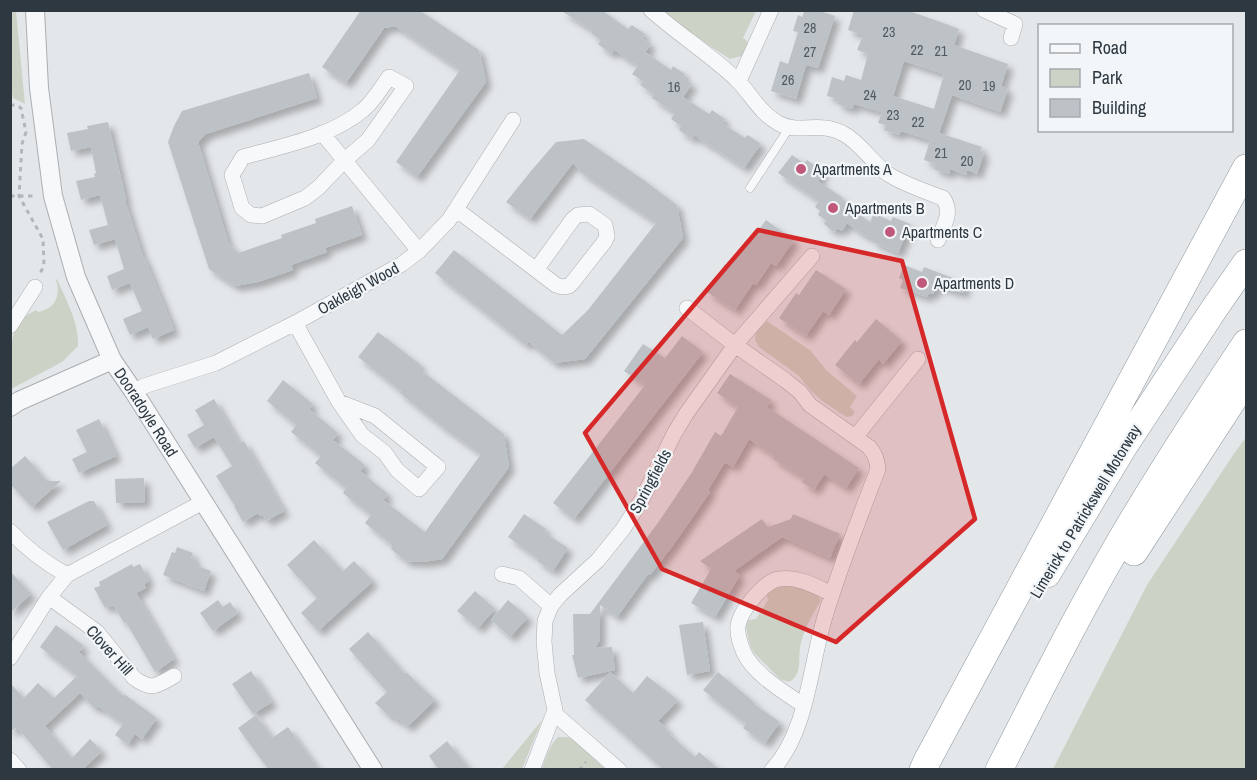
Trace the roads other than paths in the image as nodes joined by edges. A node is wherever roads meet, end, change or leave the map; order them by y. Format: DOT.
graph roads {
  1 [pos="35,10"];
  2 [pos="651,10"];
  3 [pos="771,10"];
  4 [pos="984,10"];
  5 [pos="1011,38"];
  6 [pos="739,81"];
  7 [pos="513,120"];
  8 [pos="789,128"];
  9 [pos="322,134"];
  10 [pos="345,160"];
  11 [pos="1246,168"];
  12 [pos="750,188"];
  13 [pos="458,210"];
  14 [pos="938,240"];
  15 [pos="419,251"];
  16 [pos="812,256"];
  17 [pos="1246,263"];
  18 [pos="536,270"];
  19 [pos="35,287"];
  20 [pos="687,308"];
  21 [pos="295,323"];
  22 [pos="10,326"];
  23 [pos="1246,343"];
  24 [pos="735,345"];
  25 [pos="918,359"];
  26 [pos="112,360"];
  27 [pos="1246,380"];
  28 [pos="134,392"];
  29 [pos="339,402"];
  30 [pos="10,407"];
  31 [pos="856,436"];
  32 [pos="203,502"];
  33 [pos="10,531"];
  34 [pos="502,574"];
  35 [pos="67,575"];
  36 [pos="832,594"];
  37 [pos="50,597"];
  38 [pos="551,606"];
  39 [pos="10,658"];
  40 [pos="174,676"];
  41 [pos="803,705"];
  42 [pos="555,714"];
  43 [pos="10,760"];
  44 [pos="20,770"];
  45 [pos="373,770"];
  46 [pos="532,770"];
  47 [pos="619,770"];
  48 [pos="772,770"];
  49 [pos="923,770"];
  50 [pos="940,770"];
  51 [pos="999,770"];
  52 [pos="1003,770"];
  1 -- 26 [label="street, Dooradoyle Road"];
  2 -- 6 [label="street"];
  3 -- 6 [label="street"];
  4 -- 5 [label="street"];
  6 -- 8 [label="street"];
  7 -- 13 [label="street, Oakleigh Wood"];
  8 -- 12 [label="lane"];
  8 -- 14 [label="street"];
  9 -- 10 [label="street"];
  9 -- 10 [label="street"];
  9 -- 10 [label="street"];
  10 -- 15 [label="street"];
  11 -- 49 [label="highway"];
  13 -- 15 [label="street, Oakleigh Wood"];
  13 -- 18 [label="street"];
  15 -- 21 [label="street, Oakleigh Wood"];
  16 -- 24 [label="street, Springfields"];
  17 -- 50 [label="highway, Limerick to Patrickswell Motorway"];
  18 -- 18 [label="street"];
  19 -- 22 [label="street"];
  20 -- 24 [label="street"];
  21 -- 28 [label="street, Oakleigh Wood"];
  21 -- 29 [label="street"];
  23 -- 51 [label="highway"];
  24 -- 31 [label="street"];
  24 -- 38 [label="street, Springfields"];
  25 -- 31 [label="street"];
  26 -- 28 [label="street, Dooradoyle Road"];
  26 -- 30 [label="street"];
  27 -- 52 [label="highway"];
  28 -- 32 [label="street, Dooradoyle Road"];
  29 -- 29 [label="street"];
  31 -- 36 [label="street"];
  32 -- 35 [label="street"];
  32 -- 45 [label="street, Dooradoyle Road"];
  33 -- 35 [label="street"];
  34 -- 38 [label="street"];
  35 -- 37 [label="street"];
  36 -- 41 [label="street"];
  36 -- 41 [label="street"];
  37 -- 39 [label="street"];
  37 -- 40 [label="street, Clover Hill"];
  38 -- 42 [label="street, Springfields"];
  41 -- 48 [label="street"];
  42 -- 46 [label="street"];
  42 -- 47 [label="street"];
  43 -- 44 [label="street"];
}
